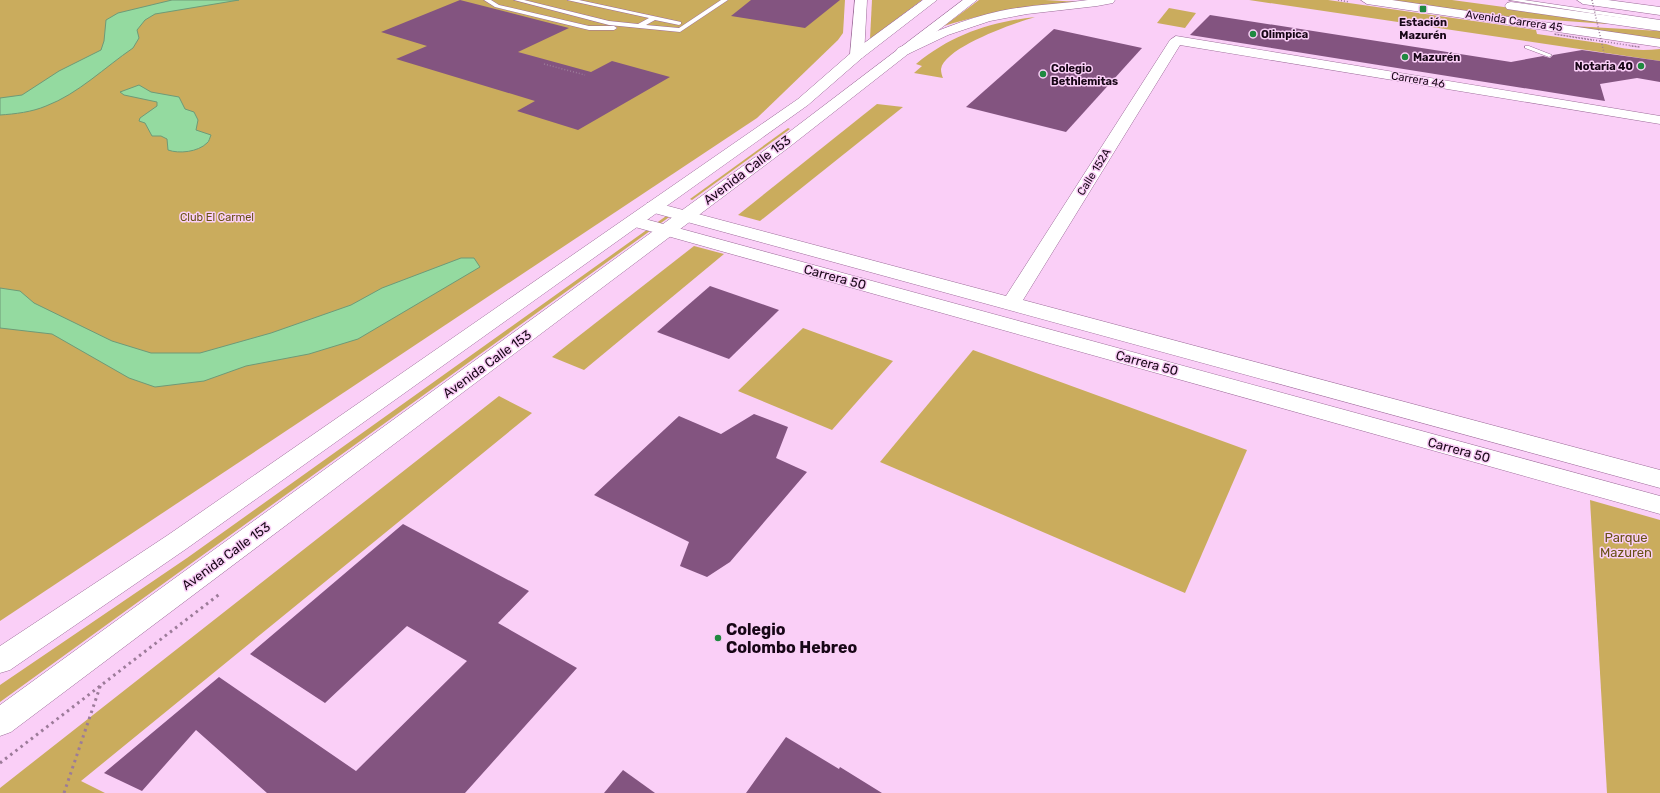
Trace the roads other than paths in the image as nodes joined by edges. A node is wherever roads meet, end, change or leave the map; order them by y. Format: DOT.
graph roads {
  1 [pos="487,0"];
  2 [pos="517,0"];
  3 [pos="570,0"];
  4 [pos="725,0"];
  5 [pos="861,0"];
  6 [pos="931,0"];
  7 [pos="960,0"];
  8 [pos="971,0"];
  9 [pos="1110,0"];
  10 [pos="1367,0"];
  11 [pos="1512,0"];
  12 [pos="1559,0"];
  13 [pos="1583,0"];
  14 [pos="1495,3"];
  15 [pos="1660,10"];
  16 [pos="630,13"];
  17 [pos="1472,15"];
  18 [pos="1660,15"];
  19 [pos="654,18"];
  20 [pos="941,18"];
  21 [pos="1660,22"];
  22 [pos="610,23"];
  23 [pos="688,25"];
  24 [pos="640,26"];
  25 [pos="1660,27"];
  26 [pos="1660,30"];
  27 [pos="1176,40"];
  28 [pos="1660,43"];
  29 [pos="1527,47"];
  30 [pos="903,52"];
  31 [pos="857,55"];
  32 [pos="1550,55"];
  33 [pos="803,102"];
  34 [pos="1660,120"];
  35 [pos="653,207"];
  36 [pos="686,216"];
  37 [pos="634,221"];
  38 [pos="667,230"];
  39 [pos="1011,304"];
  40 [pos="1660,479"];
  41 [pos="1660,505"];
  42 [pos="0,662"];
  43 [pos="0,722"];
  1 -- 24 [label="lane"];
  2 -- 22 [label="lane"];
  3 -- 16 [label="lane"];
  4 -- 23 [label="lane"];
  5 -- 31 [label="main road"];
  6 -- 31 [label="main road, Avenida Calle 153"];
  7 -- 20 [label="main road, Avenida Calle 153"];
  8 -- 20 [label="main road, Avenida Calle 153"];
  9 -- 30 [label="main road"];
  10 -- 17 [label="main road, Avenida Carrera 45"];
  11 -- 21 [label="lane"];
  12 -- 18 [label="lane"];
  13 -- 15 [label="main road"];
  14 -- 25 [label="main road, Avenida Carrera 45"];
  16 -- 19 [label="lane"];
  16 -- 22 [label="lane"];
  17 -- 26 [label="main road"];
  17 -- 28 [label="main road, Avenida Carrera 45"];
  19 -- 23 [label="lane"];
  19 -- 24 [label="lane"];
  20 -- 30 [label="main road, Avenida Calle 153"];
  20 -- 33 [label="main road, Avenida Calle 153"];
  22 -- 24 [label="lane"];
  23 -- 24 [label="lane"];
  27 -- 34 [label="main road, Carrera 46"];
  27 -- 39 [label="main road, Calle 152A"];
  29 -- 32 [label="lane"];
  30 -- 36 [label="main road, Avenida Calle 153"];
  31 -- 33 [label="main road, Avenida Calle 153"];
  33 -- 35 [label="main road, Avenida Calle 153"];
  35 -- 36 [label="main road, Carrera 50"];
  35 -- 37 [label="main road, Avenida Calle 153"];
  36 -- 38 [label="main road, Avenida Calle 153"];
  36 -- 39 [label="main road, Carrera 50"];
  37 -- 38 [label="main road, Carrera 50"];
  37 -- 42 [label="main road, Avenida Calle 153"];
  38 -- 41 [label="main road, Carrera 50"];
  38 -- 43 [label="main road, Avenida Calle 153"];
  39 -- 40 [label="main road, Carrera 50"];
}
